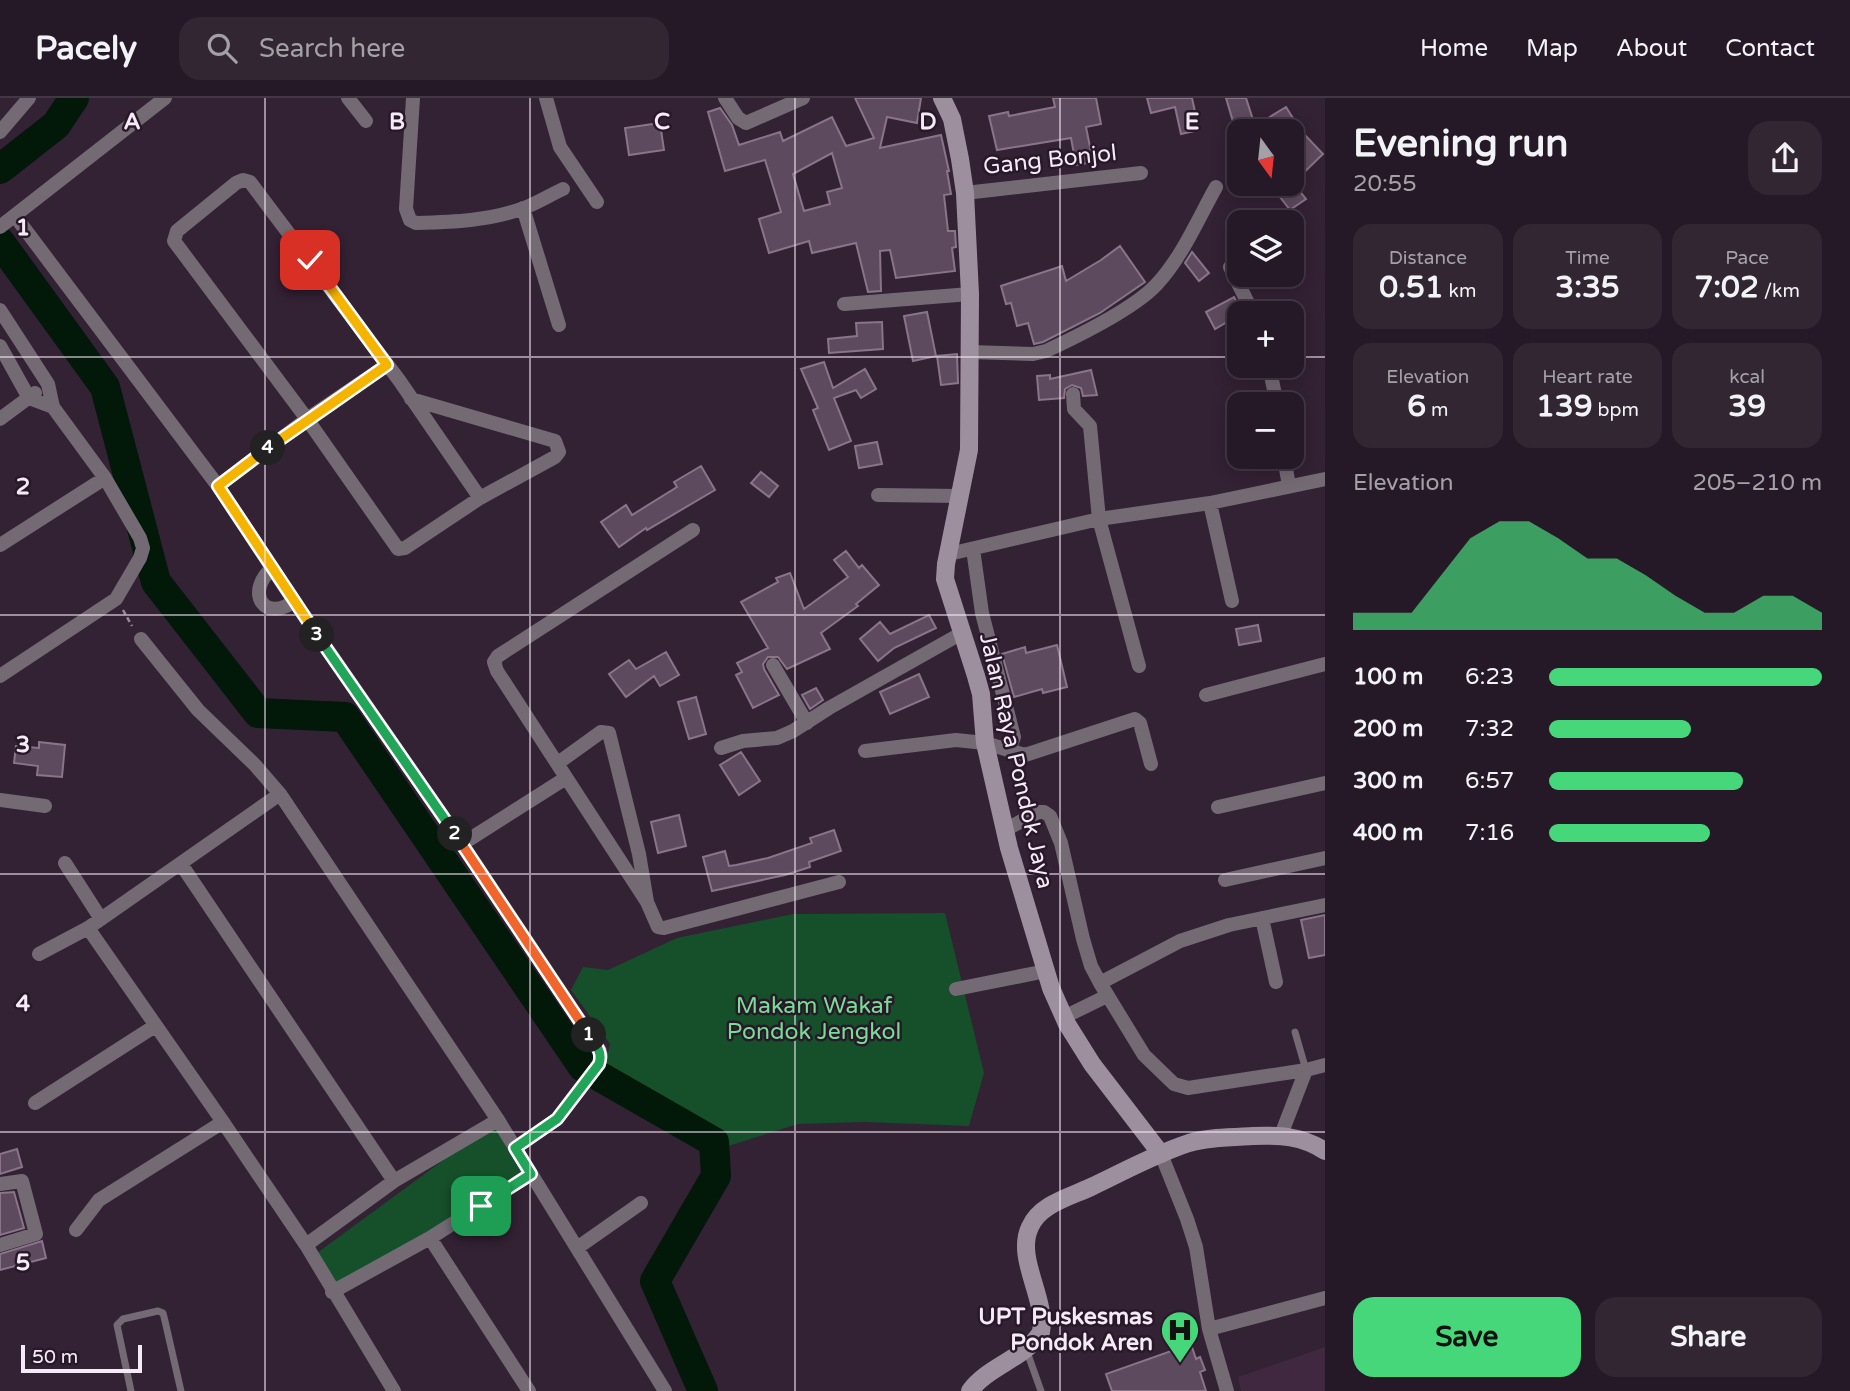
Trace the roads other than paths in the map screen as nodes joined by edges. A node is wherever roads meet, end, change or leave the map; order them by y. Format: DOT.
graph roads {
  1 [pos="29,98"];
  2 [pos="165,98"];
  3 [pos="348,98"];
  4 [pos="413,98"];
  5 [pos="546,98"];
  6 [pos="725,98"];
  7 [pos="803,98"];
  8 [pos="942,98"];
  9 [pos="366,121"];
  10 [pos="0,132"];
  11 [pos="1141,173"];
  12 [pos="1216,187"];
  13 [pos="563,188"];
  14 [pos="965,193"];
  15 [pos="597,202"];
  16 [pos="523,208"];
  17 [pos="14,218"];
  18 [pos="0,227"];
  19 [pos="970,294"];
  20 [pos="844,304"];
  21 [pos="0,310"];
  22 [pos="559,324"];
  23 [pos="0,345"];
  24 [pos="970,352"];
  25 [pos="387,365"];
  26 [pos="48,384"];
  27 [pos="1073,394"];
  28 [pos="29,398"];
  29 [pos="411,399"];
  30 [pos="53,407"];
  31 [pos="0,419"];
  32 [pos="307,419"];
  33 [pos="1286,469"];
  34 [pos="105,478"];
  35 [pos="1325,479"];
  36 [pos="218,486"];
  37 [pos="1289,486"];
  38 [pos="878,495"];
  39 [pos="960,496"];
  40 [pos="480,498"];
  41 [pos="1210,503"];
  42 [pos="1099,519"];
  43 [pos="693,530"];
  44 [pos="0,545"];
  45 [pos="973,549"];
  46 [pos="948,559"];
  47 [pos="272,568"];
  48 [pos="294,601"];
  49 [pos="1232,601"];
  50 [pos="962,633"];
  51 [pos="141,639"];
  52 [pos="1325,664"];
  53 [pos="773,665"];
  54 [pos="1139,666"];
  55 [pos="0,676"];
  56 [pos="1206,695"];
  57 [pos="807,723"];
  58 [pos="985,743"];
  59 [pos="721,748"];
  60 [pos="865,751"];
  61 [pos="1009,751"];
  62 [pos="558,763"];
  63 [pos="1151,764"];
  64 [pos="566,778"];
  65 [pos="1325,783"];
  66 [pos="280,794"];
  67 [pos="0,800"];
  68 [pos="45,806"];
  69 [pos="1218,807"];
  70 [pos="1004,830"];
  71 [pos="462,844"];
  72 [pos="1325,858"];
  73 [pos="65,863"];
  74 [pos="181,864"];
  75 [pos="1225,880"];
  76 [pos="839,882"];
  77 [pos="647,902"];
  78 [pos="1325,905"];
  79 [pos="1262,918"];
  80 [pos="101,919"];
  81 [pos="88,928"];
  82 [pos="39,954"];
  83 [pos="1046,971"];
  84 [pos="1276,982"];
  85 [pos="956,989"];
  86 [pos="1103,989"];
  87 [pos="1064,1017"];
  88 [pos="155,1026"];
  89 [pos="1295,1032"];
  90 [pos="1325,1065"];
  91 [pos="1306,1070"];
  92 [pos="34,1103"];
  93 [pos="498,1120"];
  94 [pos="223,1122"];
  95 [pos="1286,1123"];
  96 [pos="515,1148"];
  97 [pos="1325,1151"];
  98 [pos="1161,1154"];
  99 [pos="531,1174"];
  100 [pos="394,1181"];
  101 [pos="0,1184"];
  102 [pos="641,1203"];
  103 [pos="76,1230"];
  104 [pos="430,1238"];
  105 [pos="0,1245"];
  106 [pos="306,1245"];
  107 [pos="577,1248"];
  108 [pos="332,1292"];
  109 [pos="1325,1298"];
  110 [pos="1209,1329"];
  111 [pos="1026,1348"];
  112 [pos="131,1391"];
  113 [pos="181,1391"];
  114 [pos="394,1391"];
  115 [pos="529,1391"];
  116 [pos="665,1391"];
  117 [pos="970,1391"];
  118 [pos="1041,1391"];
  119 [pos="1227,1391"];
  1 -- 10 [label="street"];
  2 -- 17 [label="street"];
  3 -- 9 [label="street"];
  4 -- 16 [label="street"];
  5 -- 15 [label="street"];
  6 -- 7 [label="street"];
  8 -- 14 [label="main road, Jalan Raya Pondok Jaya"];
  11 -- 14 [label="street, Gang Bonjol"];
  12 -- 24 [label="street"];
  13 -- 16 [label="street"];
  14 -- 19 [label="main road, Jalan Raya Pondok Jaya"];
  16 -- 22 [label="street"];
  17 -- 18 [label="street"];
  17 -- 36 [label="street"];
  19 -- 20 [label="street"];
  19 -- 24 [label="main road, Jalan Raya Pondok Jaya"];
  21 -- 26 [label="street"];
  23 -- 28 [label="street"];
  24 -- 39 [label="main road, Jalan Raya Pondok Jaya"];
  25 -- 29 [label="street"];
  25 -- 32 [label="street"];
  25 -- 32 [label="street"];
  26 -- 28 [label="street"];
  26 -- 30 [label="street"];
  27 -- 42 [label="street"];
  28 -- 30 [label="street"];
  28 -- 31 [label="street"];
  29 -- 40 [label="street"];
  29 -- 40 [label="street"];
  30 -- 34 [label="street"];
  32 -- 36 [label="street"];
  32 -- 40 [label="street"];
  33 -- 37 [label="street"];
  34 -- 44 [label="street"];
  34 -- 55 [label="street"];
  35 -- 37 [label="street"];
  36 -- 47 [label="street"];
  37 -- 41 [label="street"];
  38 -- 39 [label="street"];
  39 -- 46 [label="main road, Jalan Raya Pondok Jaya"];
  41 -- 42 [label="street"];
  41 -- 49 [label="street"];
  42 -- 45 [label="street"];
  42 -- 54 [label="street"];
  43 -- 62 [label="street"];
  45 -- 46 [label="street"];
  45 -- 61 [label="street"];
  46 -- 50 [label="main road, Jalan Raya Pondok Jaya"];
  47 -- 48 [label="street"];
  47 -- 48 [label="street"];
  48 -- 71 [label="street"];
  50 -- 57 [label="street"];
  50 -- 58 [label="main road, Jalan Raya Pondok Jaya"];
  51 -- 66 [label="street"];
  52 -- 56 [label="street"];
  53 -- 57 [label="street"];
  57 -- 59 [label="street"];
  58 -- 60 [label="street"];
  58 -- 61 [label="street"];
  58 -- 70 [label="main road, Jalan Raya Pondok Jaya"];
  61 -- 63 [label="street"];
  62 -- 64 [label="street"];
  62 -- 77 [label="street"];
  64 -- 71 [label="street"];
  64 -- 77 [label="street"];
  65 -- 69 [label="street"];
  66 -- 74 [label="street"];
  66 -- 93 [label="street"];
  67 -- 68 [label="street"];
  70 -- 83 [label="main road, Jalan Raya Pondok Jaya"];
  70 -- 86 [label="street"];
  71 -- 96 [label="street"];
  72 -- 75 [label="street"];
  73 -- 80 [label="street"];
  74 -- 80 [label="street"];
  74 -- 100 [label="street"];
  76 -- 77 [label="street"];
  78 -- 79 [label="street"];
  79 -- 84 [label="street"];
  79 -- 86 [label="street"];
  80 -- 81 [label="street"];
  81 -- 82 [label="street"];
  81 -- 88 [label="street"];
  83 -- 85 [label="street"];
  83 -- 87 [label="main road, Jalan Raya Pondok Jaya"];
  86 -- 87 [label="street"];
  86 -- 91 [label="street"];
  87 -- 98 [label="main road, Jalan Raya Pondok Jaya"];
  88 -- 92 [label="street"];
  88 -- 94 [label="street"];
  89 -- 91 [label="lane"];
  90 -- 91 [label="street"];
  91 -- 95 [label="street"];
  93 -- 96 [label="street"];
  93 -- 100 [label="street"];
  94 -- 103 [label="street"];
  94 -- 106 [label="street"];
  95 -- 97 [label="main road"];
  95 -- 98 [label="main road"];
  96 -- 99 [label="street"];
  98 -- 110 [label="street"];
  98 -- 111 [label="main road"];
  99 -- 104 [label="street"];
  99 -- 107 [label="street"];
  100 -- 106 [label="street"];
  101 -- 105 [label="street"];
  102 -- 107 [label="street"];
  104 -- 108 [label="street"];
  104 -- 115 [label="street"];
  106 -- 108 [label="street"];
  107 -- 116 [label="street"];
  108 -- 114 [label="street"];
  109 -- 110 [label="street"];
  110 -- 119 [label="street"];
  111 -- 117 [label="main road"];
  111 -- 118 [label="lane"];
  112 -- 113 [label="lane"];
}
